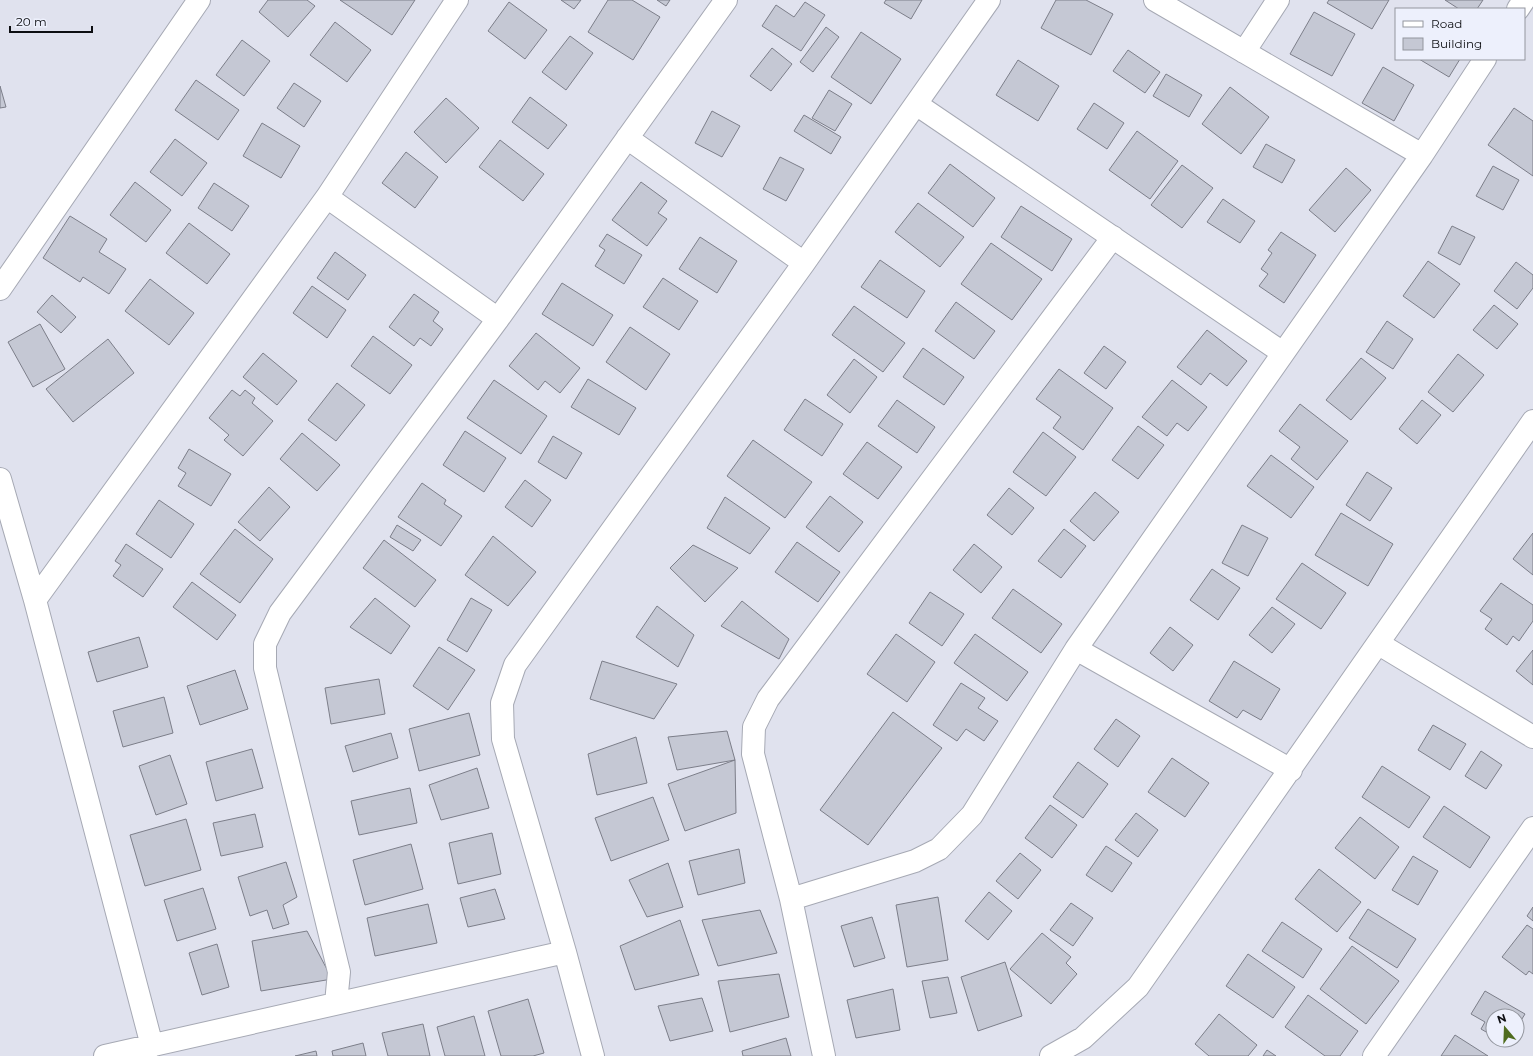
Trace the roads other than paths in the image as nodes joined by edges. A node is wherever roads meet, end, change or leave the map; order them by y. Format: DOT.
graph roads {
  1 [pos="199,0"];
  2 [pos="457,0"];
  3 [pos="726,0"];
  4 [pos="989,0"];
  5 [pos="1156,0"];
  6 [pos="1278,0"];
  7 [pos="1244,52"];
  8 [pos="1484,60"];
  9 [pos="916,104"];
  10 [pos="628,138"];
  11 [pos="1422,155"];
  12 [pos="327,197"];
  13 [pos="1113,238"];
  14 [pos="804,263"];
  15 [pos="0,289"];
  16 [pos="498,319"];
  17 [pos="1282,353"];
  18 [pos="1533,421"];
  19 [pos="1526,448"];
  20 [pos="0,479"];
  21 [pos="35,600"];
  22 [pos="1379,644"];
  23 [pos="1076,649"];
  24 [pos="1533,737"];
  25 [pos="1290,770"];
  26 [pos="1533,828"];
  27 [pos="791,899"];
  28 [pos="565,952"];
  29 [pos="336,1003"];
  30 [pos="152,1046"];
  31 [pos="105,1056"];
  32 [pos="593,1056"];
  33 [pos="824,1056"];
  34 [pos="1051,1056"];
  35 [pos="1374,1056"];
  1 -- 15 [label="street"];
  2 -- 12 [label="street"];
  3 -- 10 [label="street"];
  4 -- 9 [label="street"];
  5 -- 7 [label="street"];
  6 -- 7 [label="street"];
  7 -- 11 [label="street"];
  8 -- 11 [label="street"];
  9 -- 13 [label="street"];
  9 -- 14 [label="street"];
  10 -- 14 [label="street"];
  10 -- 16 [label="street"];
  11 -- 17 [label="street"];
  12 -- 16 [label="street"];
  12 -- 21 [label="street"];
  13 -- 17 [label="street"];
  13 -- 27 [label="street"];
  14 -- 28 [label="street"];
  16 -- 29 [label="street"];
  17 -- 23 [label="street"];
  18 -- 19 [label="street"];
  19 -- 22 [label="street"];
  20 -- 21 [label="street"];
  21 -- 30 [label="street"];
  22 -- 24 [label="street"];
  22 -- 25 [label="street"];
  23 -- 25 [label="street"];
  23 -- 27 [label="street"];
  25 -- 34 [label="street"];
  26 -- 35 [label="street"];
  27 -- 33 [label="street"];
  28 -- 29 [label="street"];
  28 -- 32 [label="street"];
  29 -- 30 [label="street"];
  30 -- 31 [label="street"];
}
